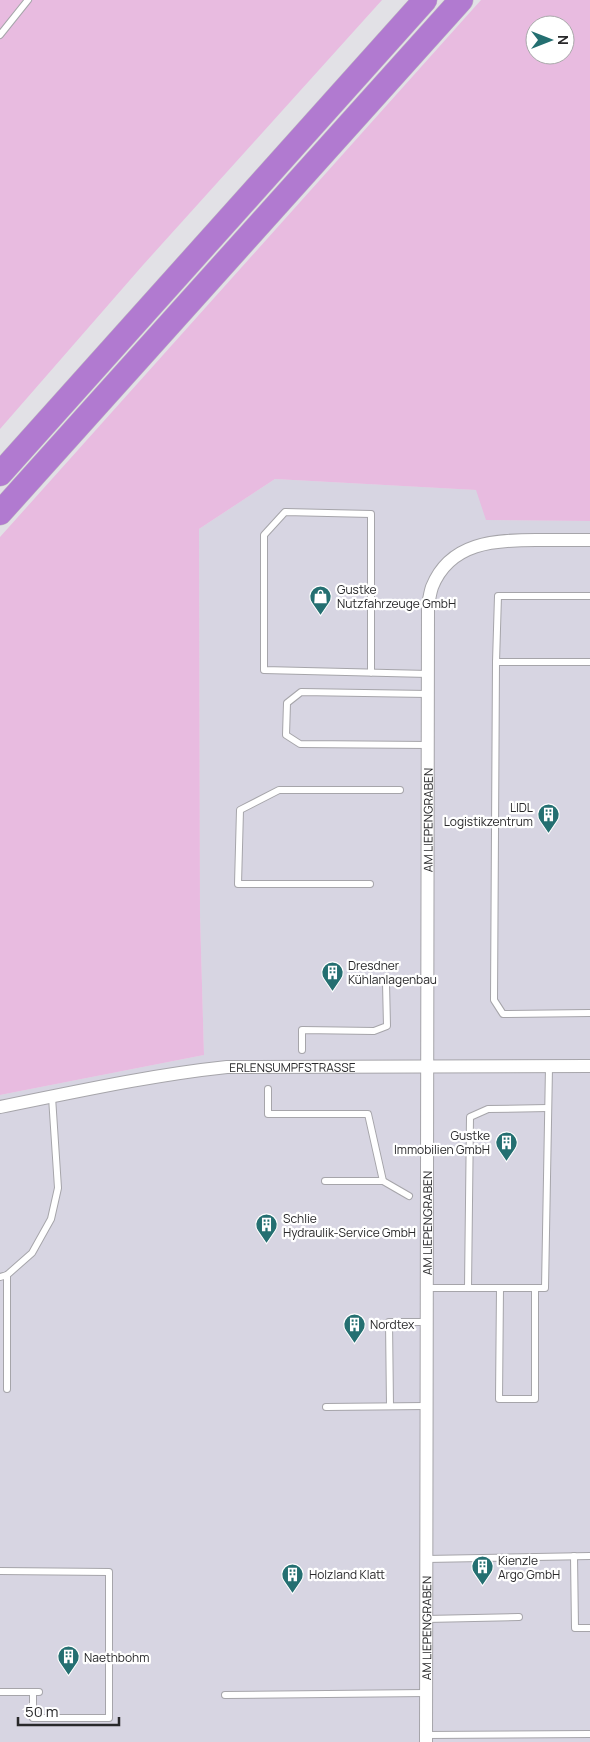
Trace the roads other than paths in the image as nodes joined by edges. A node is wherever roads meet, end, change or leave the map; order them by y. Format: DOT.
graph roads {
  1 [pos="28,0"];
  2 [pos="425,0"];
  3 [pos="461,0"];
  4 [pos="0,35"];
  5 [pos="0,474"];
  6 [pos="0,513"];
  7 [pos="590,540"];
  8 [pos="590,596"];
  9 [pos="496,662"];
  10 [pos="590,662"];
  11 [pos="371,673"];
  12 [pos="428,674"];
  13 [pos="428,694"];
  14 [pos="429,745"];
  15 [pos="400,790"];
  16 [pos="370,884"];
  17 [pos="386,984"];
  18 [pos="590,1013"];
  19 [pos="302,1050"];
  20 [pos="590,1066"];
  21 [pos="426,1067"];
  22 [pos="549,1067"];
  23 [pos="268,1089"];
  24 [pos="52,1097"];
  25 [pos="0,1107"];
  26 [pos="548,1108"];
  27 [pos="326,1181"];
  28 [pos="384,1181"];
  29 [pos="409,1196"];
  30 [pos="3,1276"];
  31 [pos="426,1288"];
  32 [pos="468,1288"];
  33 [pos="500,1288"];
  34 [pos="535,1288"];
  35 [pos="426,1322"];
  36 [pos="7,1389"];
  37 [pos="390,1406"];
  38 [pos="426,1406"];
  39 [pos="326,1407"];
  40 [pos="574,1556"];
  41 [pos="590,1556"];
  42 [pos="426,1559"];
  43 [pos="0,1571"];
  44 [pos="519,1617"];
  45 [pos="426,1619"];
  46 [pos="590,1628"];
  47 [pos="0,1692"];
  48 [pos="426,1693"];
  49 [pos="225,1695"];
  50 [pos="590,1734"];
  51 [pos="426,1738"];
  52 [pos="462,1738"];
  1 -- 4 [label="lane"];
  2 -- 5 [label="highway"];
  3 -- 6 [label="highway"];
  7 -- 12 [label="street, AM LIEPENGRABEN"];
  8 -- 9 [label="lane"];
  9 -- 10 [label="lane"];
  9 -- 18 [label="lane"];
  11 -- 11 [label="lane"];
  11 -- 12 [label="lane"];
  12 -- 13 [label="street, AM LIEPENGRABEN"];
  13 -- 14 [label="street, AM LIEPENGRABEN"];
  13 -- 14 [label="lane"];
  14 -- 21 [label="street, AM LIEPENGRABEN"];
  15 -- 16 [label="lane"];
  17 -- 19 [label="lane"];
  20 -- 22 [label="street, ERLENSUMPFSTRASSE"];
  21 -- 22 [label="street, ERLENSUMPFSTRASSE"];
  21 -- 24 [label="street, ERLENSUMPFSTRASSE"];
  21 -- 31 [label="street, AM LIEPENGRABEN"];
  22 -- 26 [label="lane"];
  23 -- 28 [label="lane"];
  24 -- 25 [label="street, ERLENSUMPFSTRASSE"];
  24 -- 30 [label="lane"];
  26 -- 32 [label="lane"];
  26 -- 34 [label="lane"];
  27 -- 28 [label="lane"];
  28 -- 29 [label="lane"];
  30 -- 36 [label="lane"];
  31 -- 32 [label="lane"];
  31 -- 35 [label="street, AM LIEPENGRABEN"];
  32 -- 33 [label="lane"];
  33 -- 34 [label="lane"];
  33 -- 34 [label="lane"];
  35 -- 37 [label="lane"];
  35 -- 38 [label="street, AM LIEPENGRABEN"];
  37 -- 38 [label="lane"];
  37 -- 39 [label="lane"];
  38 -- 42 [label="street, AM LIEPENGRABEN"];
  40 -- 41 [label="lane"];
  40 -- 42 [label="lane"];
  40 -- 46 [label="lane"];
  42 -- 45 [label="street, AM LIEPENGRABEN"];
  43 -- 47 [label="lane"];
  44 -- 45 [label="lane"];
  45 -- 48 [label="street, AM LIEPENGRABEN"];
  48 -- 49 [label="lane"];
  48 -- 51 [label="street, AM LIEPENGRABEN"];
  50 -- 52 [label="lane"];
  51 -- 52 [label="lane"];
}
